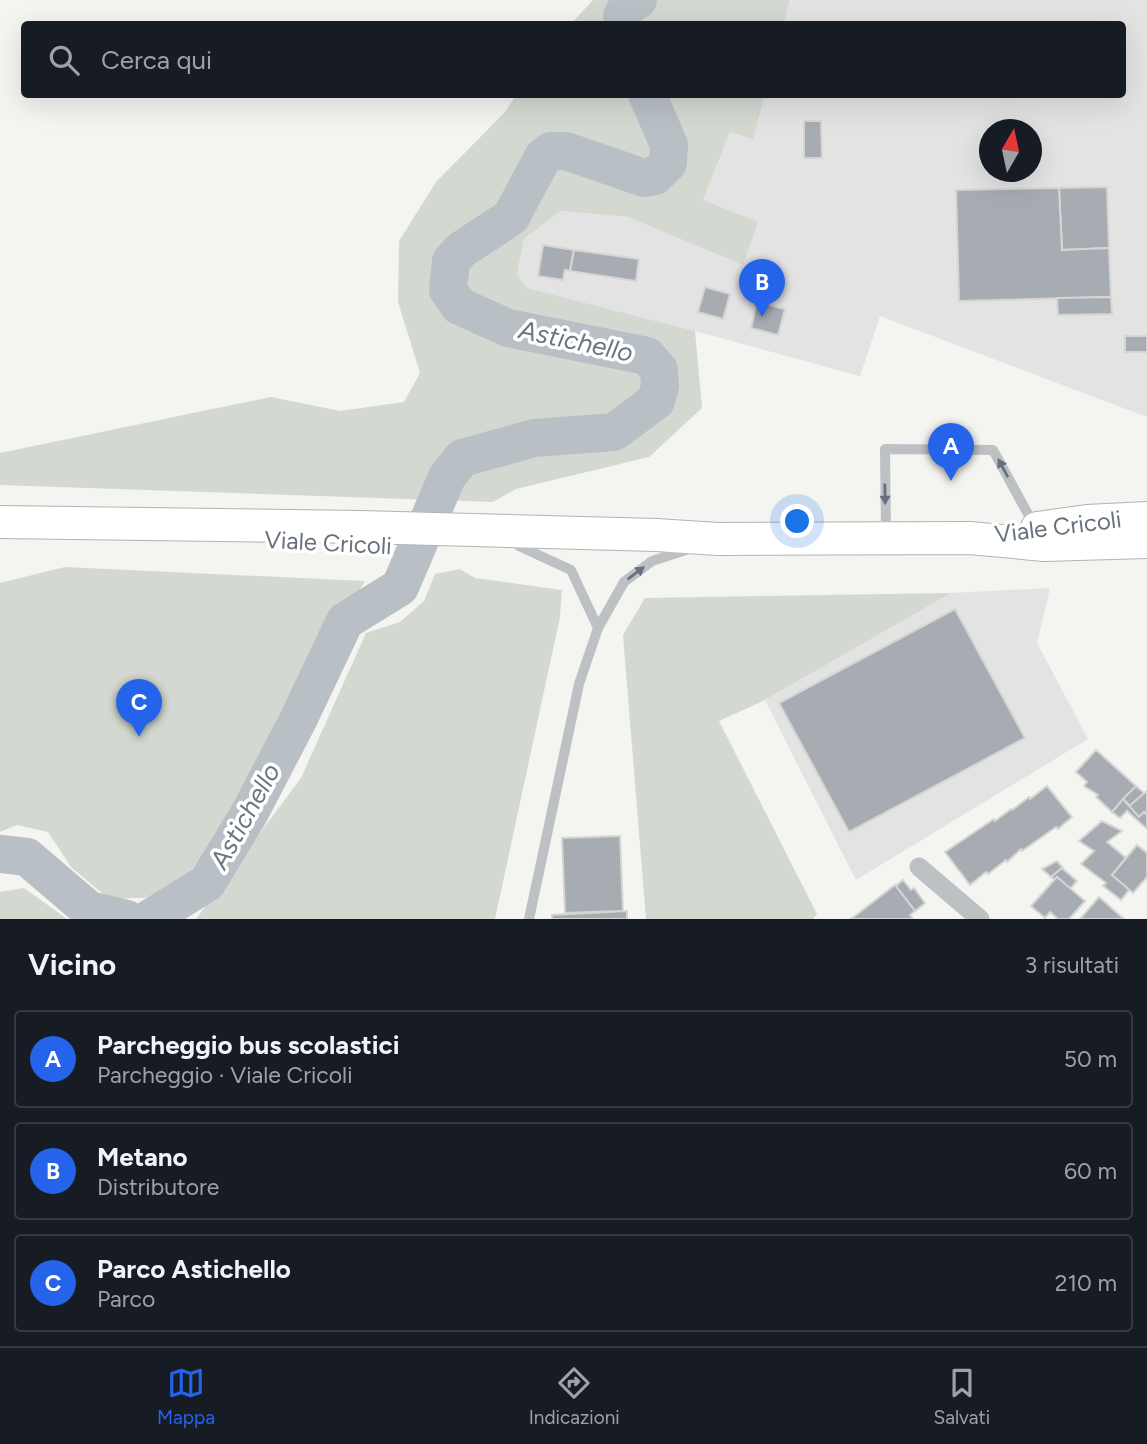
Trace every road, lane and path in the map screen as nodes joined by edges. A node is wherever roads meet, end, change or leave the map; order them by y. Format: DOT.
graph roads {
  1 [pos="1147,518"];
  2 [pos="0,524"];
  3 [pos="1035,528"];
  4 [pos="656,535"];
  5 [pos="970,538"];
  6 [pos="455,539"];
  7 [pos="718,539"];
  8 [pos="886,539"];
  9 [pos="1147,542"];
  10 [pos="519,546"];
  11 [pos="598,628"];
  12 [pos="919,867"];
  13 [pos="529,919"];
  14 [pos="980,919"];
  1 -- 3 [label="main road, Viale Cricoli"];
  2 -- 6 [label="main road, Viale Cricoli"];
  3 -- 5 [label="main road, Viale Cricoli"];
  3 -- 8 [label="lane, one-way"];
  4 -- 6 [label="main road, Viale Cricoli"];
  4 -- 7 [label="main road, Viale Cricoli"];
  4 -- 10 [label="main road, Viale Cricoli"];
  5 -- 8 [label="main road, Viale Cricoli"];
  5 -- 9 [label="main road, Viale Cricoli"];
  6 -- 10 [label="main road, Viale Cricoli"];
  7 -- 8 [label="main road, Viale Cricoli"];
  11 -- 7 [label="lane, one-way"];
  10 -- 11 [label="lane"];
  11 -- 13 [label="lane"];
  12 -- 14 [label="street"];
}
